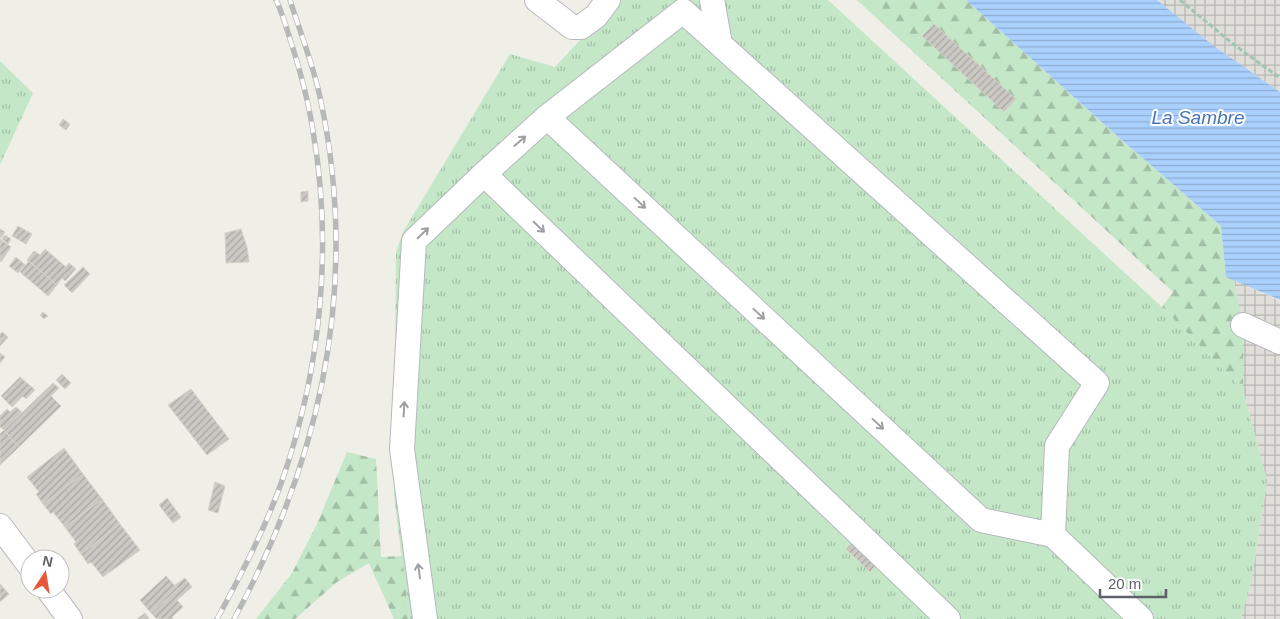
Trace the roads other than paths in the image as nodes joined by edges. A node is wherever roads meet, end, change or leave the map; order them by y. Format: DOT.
graph roads {
  1 [pos="608,0"];
  2 [pos="712,0"];
  3 [pos="551,4"];
  4 [pos="720,44"];
  5 [pos="548,117"];
  6 [pos="484,174"];
  7 [pos="1243,325"];
  8 [pos="1280,342"];
  9 [pos="0,526"];
  10 [pos="1053,535"];
  11 [pos="20,553"];
  12 [pos="55,599"];
  13 [pos="70,619"];
  14 [pos="426,619"];
  15 [pos="948,619"];
  16 [pos="1142,619"];
  1 -- 3 [label="street"];
  2 -- 4 [label="street"];
  4 -- 5 [label="street"];
  4 -- 10 [label="street"];
  6 -- 5 [label="street, one-way"];
  5 -- 10 [label="street, one-way"];
  14 -- 6 [label="street, one-way"];
  6 -- 15 [label="street, one-way"];
  7 -- 8 [label="street"];
  9 -- 11 [label="street"];
  10 -- 16 [label="street"];
  12 -- 13 [label="street"];
}
